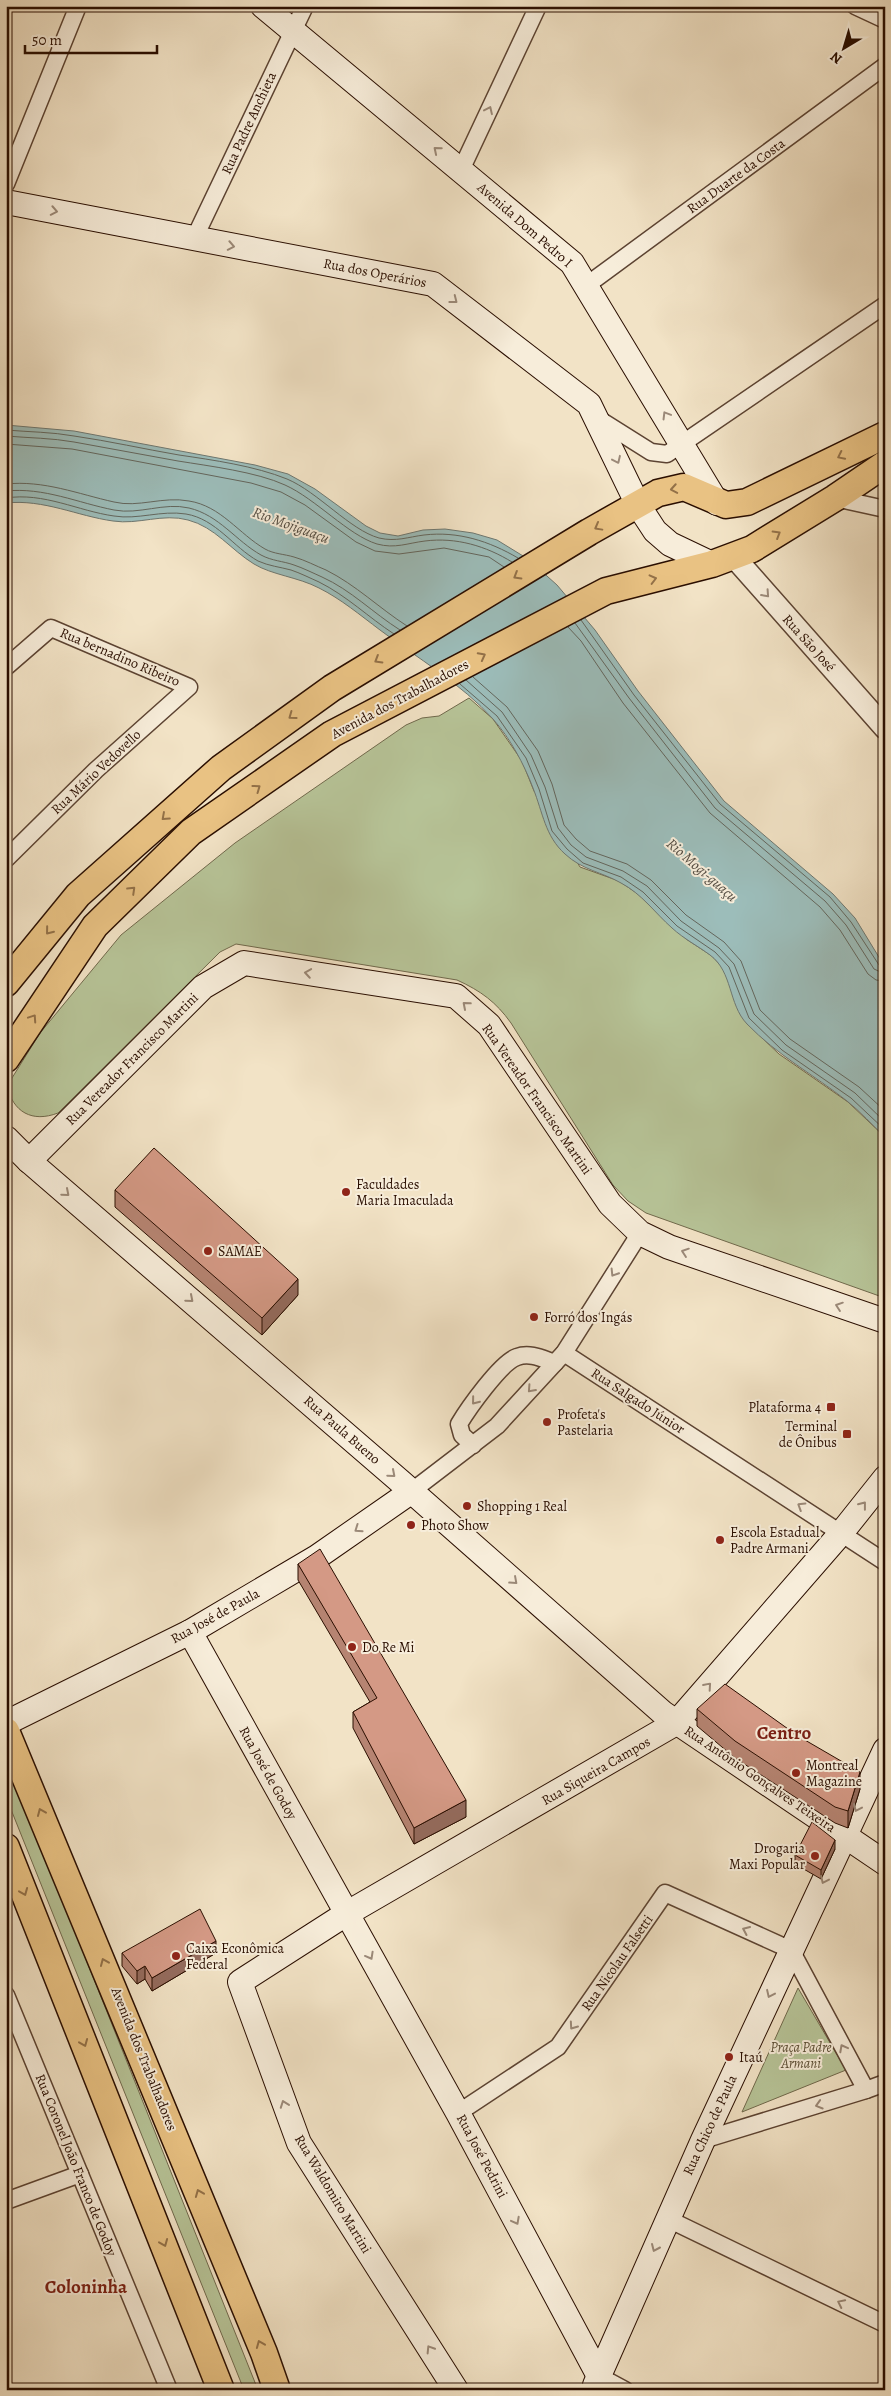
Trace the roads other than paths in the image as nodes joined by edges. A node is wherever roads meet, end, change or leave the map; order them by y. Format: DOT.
graph roads {
  1 [pos="78,6"];
  2 [pos="264,6"];
  3 [pos="305,6"];
  4 [pos="538,6"];
  5 [pos="855,6"];
  6 [pos="885,20"];
  7 [pos="293,31"];
  8 [pos="885,66"];
  9 [pos="461,170"];
  10 [pos="6,184"];
  11 [pos="6,202"];
  12 [pos="194,239"];
  13 [pos="587,285"];
  14 [pos="885,305"];
  15 [pos="595,417"];
  16 [pos="885,435"];
  17 [pos="683,444"];
  18 [pos="885,464"];
  19 [pos="835,498"];
  20 [pos="717,503"];
  21 [pos="638,505"];
  22 [pos="885,509"];
  23 [pos="723,561"];
  24 [pos="6,666"];
  25 [pos="189,687"];
  26 [pos="885,728"];
  27 [pos="6,859"];
  28 [pos="6,983"];
  29 [pos="6,1059"];
  30 [pos="6,1138"];
  31 [pos="29,1162"];
  32 [pos="640,1233"];
  33 [pos="885,1322"];
  34 [pos="559,1358"];
  35 [pos="473,1445"];
  36 [pos="885,1478"];
  37 [pos="412,1491"];
  38 [pos="842,1532"];
  39 [pos="885,1562"];
  40 [pos="190,1632"];
  41 [pos="6,1723"];
  42 [pos="676,1724"];
  43 [pos="6,1730"];
  44 [pos="885,1750"];
  45 [pos="844,1835"];
  46 [pos="6,1847"];
  47 [pos="885,1863"];
  48 [pos="346,1914"];
  49 [pos="791,1950"];
  50 [pos="240,1982"];
  51 [pos="6,1995"];
  52 [pos="885,2083"];
  53 [pos="866,2090"];
  54 [pos="458,2112"];
  55 [pos="703,2140"];
  56 [pos="80,2174"];
  57 [pos="6,2201"];
  58 [pos="668,2219"];
  59 [pos="885,2324"];
  60 [pos="596,2383"];
  61 [pos="169,2390"];
  62 [pos="221,2390"];
  63 [pos="277,2390"];
  64 [pos="456,2390"];
  65 [pos="625,2390"];
  1 -- 10 [label="street"];
  2 -- 7 [label="main road, Avenida Dom Pedro I"];
  3 -- 7 [label="street, Rua Padre Anchieta"];
  9 -- 4 [label="street, one-way"];
  5 -- 6 [label="street"];
  9 -- 7 [label="main road, Avenida Dom Pedro I, one-way"];
  7 -- 12 [label="street, Rua Padre Anchieta"];
  8 -- 13 [label="street, Rua Duarte da Costa"];
  9 -- 13 [label="main road, Avenida Dom Pedro I"];
  11 -- 12 [label="main road, Rua dos Operários, one-way"];
  12 -- 15 [label="main road, Rua dos Operários, one-way"];
  17 -- 13 [label="main road, Avenida Dom Pedro I, one-way"];
  14 -- 17 [label="street"];
  15 -- 17 [label="street"];
  15 -- 21 [label="main road, Rua dos Operários, one-way"];
  16 -- 20 [label="main road, one-way"];
  17 -- 20 [label="main road, Avenida Dom Pedro I"];
  18 -- 19 [label="main road, Avenida dos Trabalhadores"];
  19 -- 22 [label="street"];
  23 -- 19 [label="main road, Avenida dos Trabalhadores, one-way"];
  20 -- 21 [label="main road, one-way"];
  21 -- 23 [label="main road, Rua dos Operários"];
  21 -- 28 [label="main road, one-way"];
  23 -- 26 [label="street, Rua São José, one-way"];
  29 -- 23 [label="main road, Avenida dos Trabalhadores, one-way"];
  24 -- 25 [label="street, Rua bernadino Ribeiro"];
  25 -- 27 [label="street, Rua Mário Vedovello"];
  30 -- 31 [label="main road, Rua Paula Bueno"];
  32 -- 31 [label="main road, Rua Vereador Francisco Martini, one-way"];
  31 -- 37 [label="main road, Rua Paula Bueno, one-way"];
  33 -- 32 [label="main road, Rua Vereador Francisco Martini, one-way"];
  32 -- 34 [label="street, one-way"];
  34 -- 35 [label="street, one-way"];
  34 -- 35 [label="street, Rua Salgado Júnior, one-way"];
  38 -- 34 [label="street, Rua Salgado Júnior, one-way"];
  35 -- 37 [label="street"];
  38 -- 36 [label="main road, Rua Siqueira Campos, one-way"];
  37 -- 40 [label="main road, Rua José de Paula, one-way"];
  37 -- 42 [label="main road, Rua Paula Bueno, one-way"];
  38 -- 39 [label="street, Rua Salgado Júnior"];
  42 -- 38 [label="main road, Rua Siqueira Campos, one-way"];
  40 -- 41 [label="main road, Rua José de Paula"];
  40 -- 48 [label="main road, Rua José de Godoy"];
  42 -- 45 [label="main road, Rua Antônio Gonçalves Teixeira"];
  42 -- 48 [label="main road, Rua Siqueira Campos"];
  63 -- 43 [label="main road, Avenida dos Trabalhadores, one-way"];
  44 -- 45 [label="main road, Rua Chico de Paula, one-way"];
  45 -- 47 [label="main road, Rua Antônio Gonçalves Teixeira"];
  45 -- 49 [label="main road, Rua Chico de Paula, one-way"];
  46 -- 62 [label="main road, one-way"];
  48 -- 50 [label="main road, Rua Siqueira Campos"];
  48 -- 54 [label="main road, Rua José Pedrini, one-way"];
  53 -- 49 [label="street, one-way"];
  49 -- 54 [label="street, Rua Nicolau Falsetti, one-way"];
  49 -- 55 [label="main road, Rua Chico de Paula, one-way"];
  64 -- 50 [label="main road, Rua Waldomiro Martini, one-way"];
  51 -- 56 [label="street, Rua Coronel João Franco de Godoy"];
  52 -- 53 [label="street"];
  53 -- 55 [label="street, one-way"];
  54 -- 60 [label="main road, Rua José Pedrini, one-way"];
  55 -- 58 [label="main road, Rua Chico de Paula"];
  56 -- 57 [label="street"];
  56 -- 61 [label="street, Rua Coronel João Franco de Godoy"];
  59 -- 58 [label="street, one-way"];
  58 -- 60 [label="main road, Rua Chico de Paula, one-way"];
  60 -- 65 [label="street"];
}
